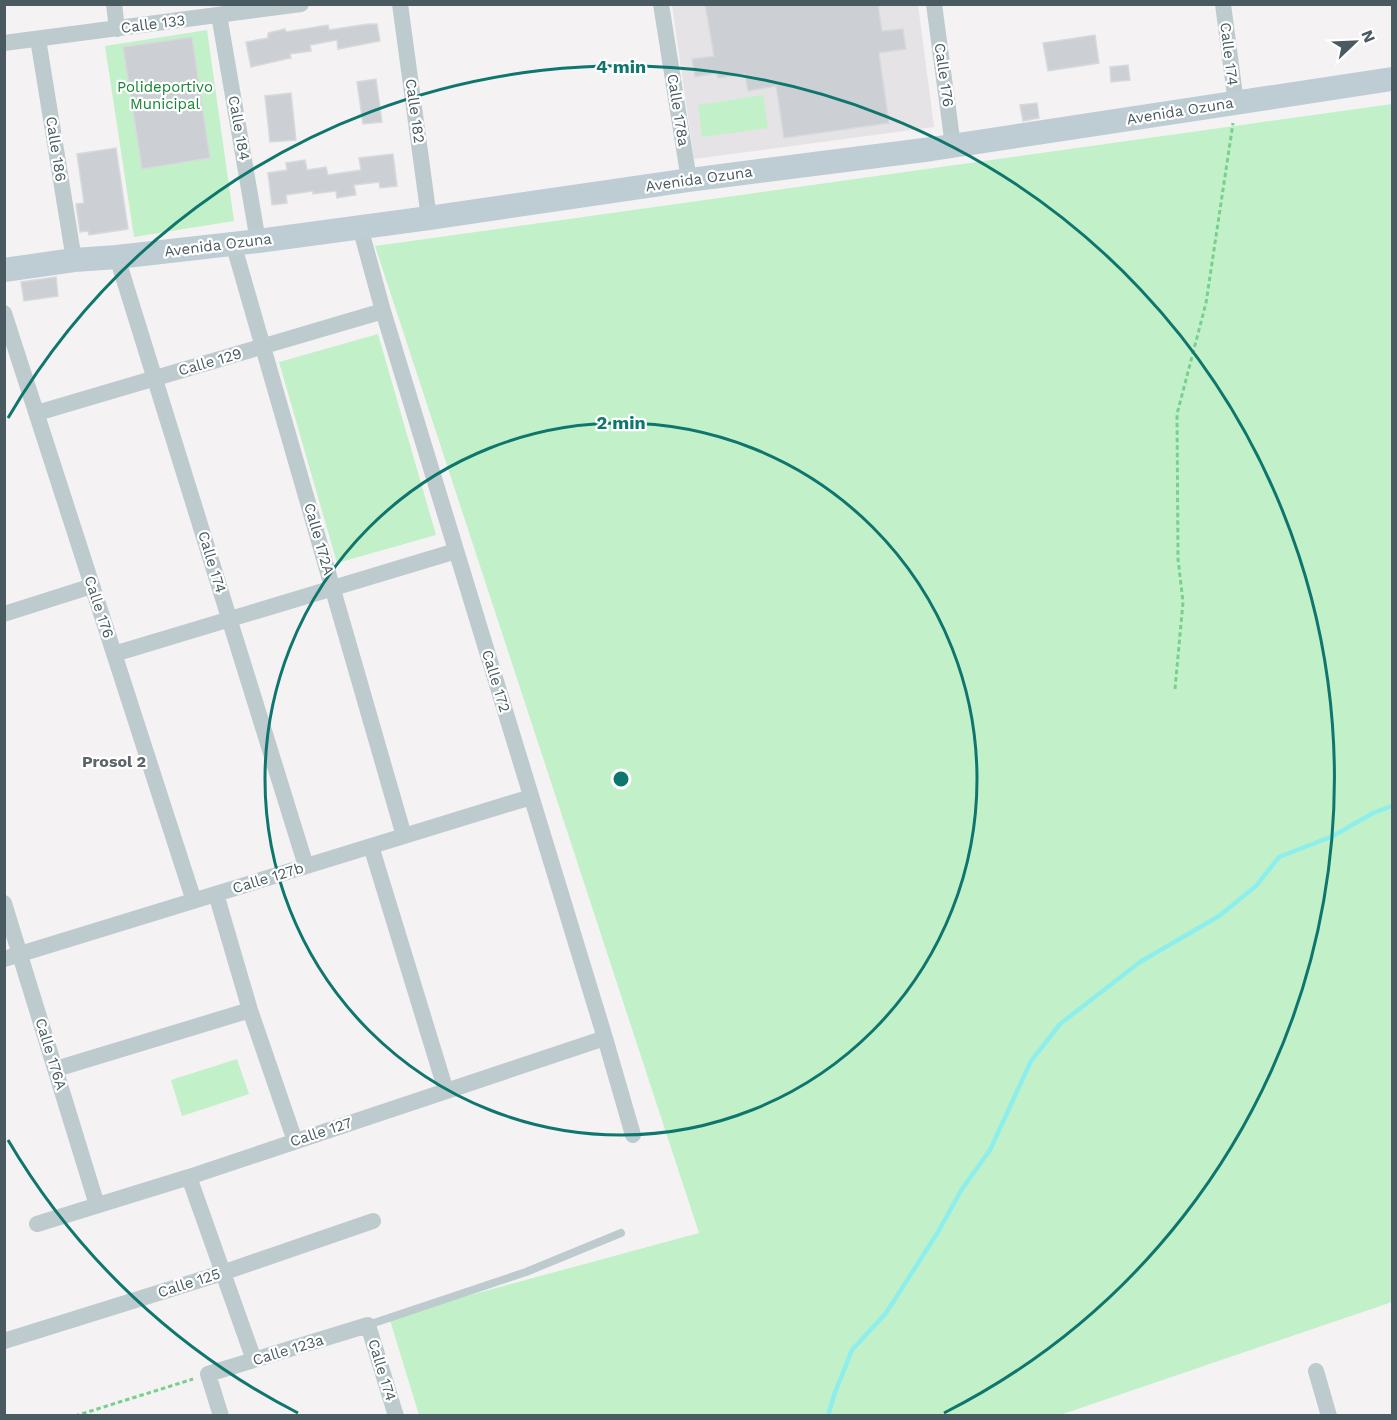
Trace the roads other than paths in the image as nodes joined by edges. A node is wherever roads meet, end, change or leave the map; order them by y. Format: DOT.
graph roads {
  1 [pos="114,4"];
  2 [pos="301,4"];
  3 [pos="400,4"];
  4 [pos="661,4"];
  5 [pos="934,4"];
  6 [pos="1223,4"];
  7 [pos="219,15"];
  8 [pos="117,28"];
  9 [pos="38,39"];
  10 [pos="4,43"];
  11 [pos="1392,80"];
  12 [pos="1236,103"];
  13 [pos="953,146"];
  14 [pos="689,180"];
  15 [pos="429,218"];
  16 [pos="360,227"];
  17 [pos="258,241"];
  18 [pos="233,243"];
  19 [pos="117,257"];
  20 [pos="74,260"];
  21 [pos="4,270"];
  22 [pos="383,311"];
  23 [pos="4,313"];
  24 [pos="263,346"];
  25 [pos="154,378"];
  26 [pos="37,413"];
  27 [pos="456,552"];
  28 [pos="92,586"];
  29 [pos="333,588"];
  30 [pos="4,614"];
  31 [pos="230,620"];
  32 [pos="114,654"];
  33 [pos="531,797"];
  34 [pos="404,836"];
  35 [pos="371,846"];
  36 [pos="306,866"];
  37 [pos="216,894"];
  38 [pos="194,901"];
  39 [pos="4,903"];
  40 [pos="12,957"];
  41 [pos="250,1010"];
  42 [pos="605,1038"];
  43 [pos="56,1069"];
  44 [pos="446,1091"];
  45 [pos="633,1135"];
  46 [pos="296,1141"];
  47 [pos="189,1177"];
  48 [pos="97,1206"];
  49 [pos="373,1221"];
  50 [pos="37,1224"];
  51 [pos="621,1233"];
  52 [pos="222,1273"];
  53 [pos="368,1325"];
  54 [pos="4,1341"];
  55 [pos="254,1360"];
  56 [pos="1316,1371"];
  57 [pos="221,1416"];
  58 [pos="396,1416"];
  59 [pos="1329,1416"];
  1 -- 8 [label="street"];
  2 -- 7 [label="street, Calle 133"];
  3 -- 15 [label="street, Calle 182"];
  4 -- 14 [label="street, Calle 178a"];
  5 -- 13 [label="street, Calle 176"];
  6 -- 12 [label="street, Calle 174"];
  7 -- 8 [label="street, Calle 133"];
  7 -- 17 [label="street, Calle 184"];
  8 -- 9 [label="street, Calle 133"];
  9 -- 10 [label="street, Calle 133"];
  9 -- 20 [label="street, Calle 186"];
  11 -- 12 [label="main road, Avenida Ozuna"];
  12 -- 13 [label="main road, Avenida Ozuna"];
  13 -- 14 [label="main road, Avenida Ozuna"];
  14 -- 15 [label="main road, Avenida Ozuna"];
  15 -- 16 [label="main road, Avenida Ozuna"];
  16 -- 17 [label="main road, Avenida Ozuna"];
  16 -- 22 [label="street, Calle 172"];
  17 -- 18 [label="main road, Avenida Ozuna"];
  18 -- 19 [label="main road, Avenida Ozuna"];
  18 -- 24 [label="street, Calle 172A"];
  19 -- 20 [label="main road, Avenida Ozuna"];
  19 -- 25 [label="street, Calle 174"];
  20 -- 21 [label="main road, Avenida Ozuna"];
  22 -- 24 [label="street, Calle 129"];
  22 -- 27 [label="street, Calle 172"];
  23 -- 26 [label="street, Calle 176"];
  24 -- 25 [label="street, Calle 129"];
  24 -- 29 [label="street, Calle 172A"];
  25 -- 26 [label="street, Calle 129"];
  25 -- 31 [label="street, Calle 174"];
  26 -- 28 [label="street, Calle 176"];
  27 -- 29 [label="street"];
  27 -- 33 [label="street, Calle 172"];
  28 -- 30 [label="street"];
  28 -- 32 [label="street, Calle 176"];
  29 -- 31 [label="street"];
  29 -- 34 [label="street, Calle 172A"];
  31 -- 32 [label="street"];
  31 -- 36 [label="street, Calle 174"];
  32 -- 38 [label="street, Calle 176"];
  33 -- 34 [label="street, Calle 127b"];
  33 -- 42 [label="street, Calle 172"];
  34 -- 35 [label="street, Calle 127b"];
  35 -- 36 [label="street, Calle 127b"];
  35 -- 44 [label="street"];
  36 -- 37 [label="street, Calle 127b"];
  37 -- 38 [label="street, Calle 127b"];
  37 -- 41 [label="street"];
  38 -- 40 [label="street, Calle 127b"];
  39 -- 40 [label="street, Calle 176A"];
  40 -- 43 [label="street, Calle 176A"];
  41 -- 43 [label="street"];
  41 -- 46 [label="street"];
  42 -- 44 [label="street, Calle 127"];
  42 -- 45 [label="street, Calle 172"];
  43 -- 48 [label="street, Calle 176A"];
  44 -- 46 [label="street, Calle 127"];
  46 -- 47 [label="street, Calle 127"];
  47 -- 48 [label="street, Calle 127"];
  47 -- 52 [label="street"];
  48 -- 50 [label="street, Calle 127"];
  49 -- 52 [label="street, Calle 125"];
  51 -- 53 [label="lane"];
  52 -- 54 [label="street, Calle 125"];
  52 -- 55 [label="street"];
  53 -- 55 [label="street, Calle 123a"];
  53 -- 58 [label="street, Calle 174"];
  55 -- 57 [label="street, Calle 123a"];
  56 -- 59 [label="street"];
}
